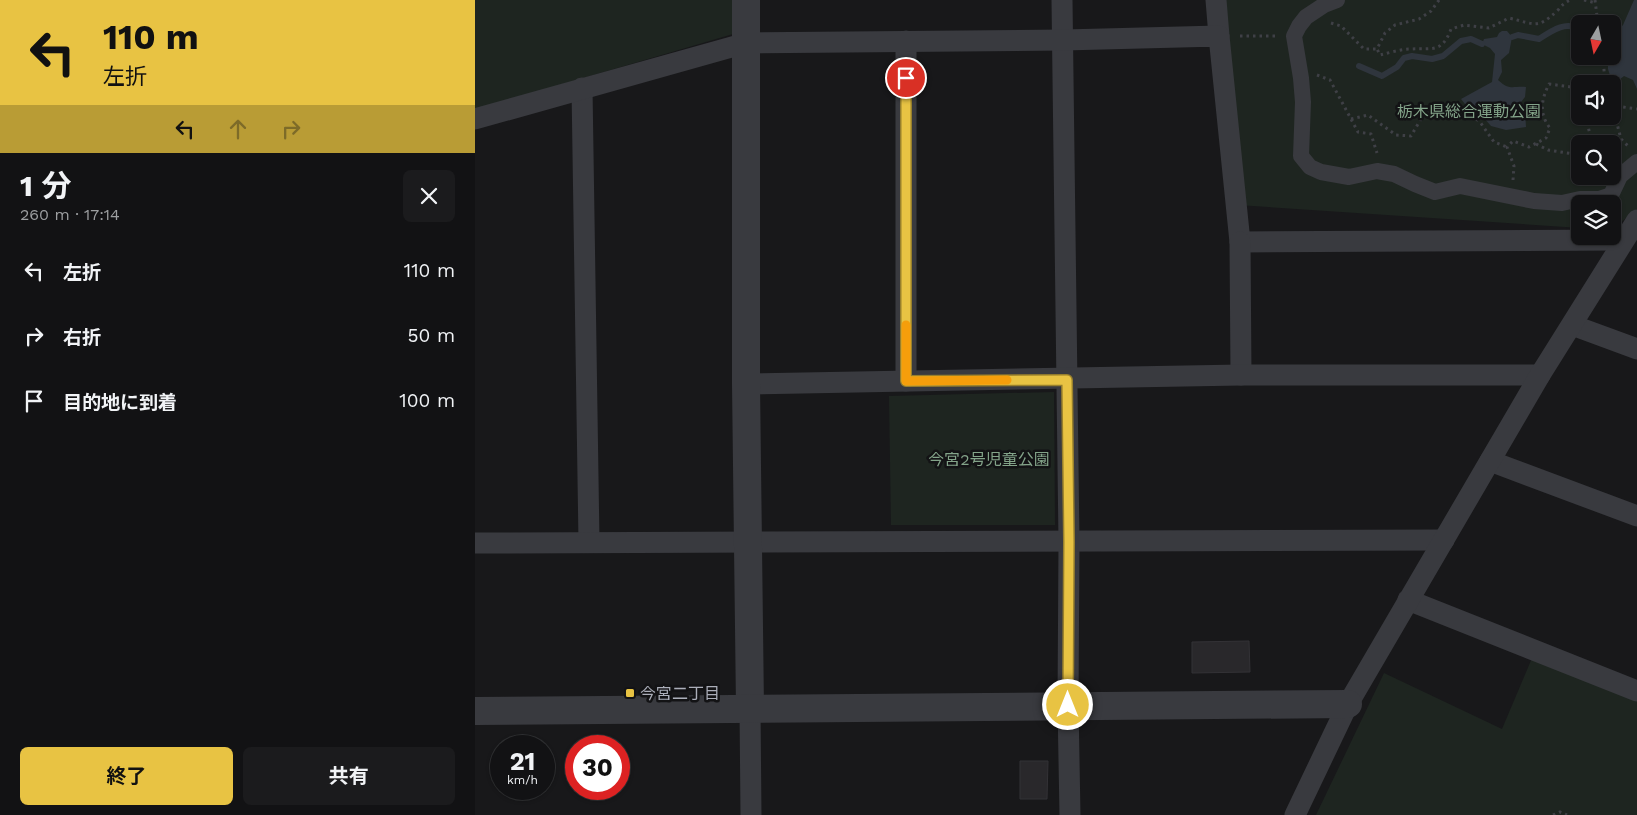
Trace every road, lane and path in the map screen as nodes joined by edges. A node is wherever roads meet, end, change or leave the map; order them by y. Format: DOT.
graph roads {
  1 [pos="746,0"];
  2 [pos="1063,0"];
  3 [pos="1216,0"];
  4 [pos="1337,0"];
  5 [pos="1439,0"];
  6 [pos="1571,0"];
  7 [pos="1584,0"];
  8 [pos="1595,1"];
  9 [pos="1597,15"];
  10 [pos="1306,17"];
  11 [pos="1219,36"];
  12 [pos="1295,36"];
  13 [pos="906,40"];
  14 [pos="1064,40"];
  15 [pos="746,44"];
  16 [pos="1377,49"];
  17 [pos="1301,78"];
  18 [pos="1571,87"];
  19 [pos="582,88"];
  20 [pos="1621,105"];
  21 [pos="1637,109"];
  22 [pos="475,119"];
  23 [pos="1351,119"];
  24 [pos="1617,125"];
  25 [pos="1536,144"];
  26 [pos="1507,147"];
  27 [pos="1571,154"];
  28 [pos="1634,156"];
  29 [pos="1384,172"];
  30 [pos="1526,200"];
  31 [pos="1637,220"];
  32 [pos="1623,240"];
  33 [pos="1240,242"];
  34 [pos="1572,324"];
  35 [pos="1637,349"];
  36 [pos="1540,374"];
  37 [pos="1241,376"];
  38 [pos="1067,380"];
  39 [pos="906,381"];
  40 [pos="746,384"];
  41 [pos="1490,461"];
  42 [pos="1637,516"];
  43 [pos="1444,540"];
  44 [pos="589,542"];
  45 [pos="748,542"];
  46 [pos="1069,542"];
  47 [pos="475,543"];
  48 [pos="1409,600"];
  49 [pos="1637,691"];
  50 [pos="1348,704"];
  51 [pos="1068,705"];
  52 [pos="749,708"];
  53 [pos="475,712"];
  54 [pos="751,815"];
  55 [pos="1070,815"];
  56 [pos="1295,815"];
  57 [pos="1553,815"];
  58 [pos="1567,815"];
  1 -- 15 [label="street"];
  2 -- 14 [label="street"];
  3 -- 11 [label="street"];
  4 -- 10 [label="street"];
  5 -- 16 [label="path"];
  6 -- 16 [label="path"];
  7 -- 8 [label="path"];
  8 -- 9 [label="path"];
  10 -- 12 [label="street"];
  10 -- 16 [label="path"];
  11 -- 12 [label="path"];
  11 -- 14 [label="street"];
  11 -- 33 [label="street"];
  12 -- 17 [label="street"];
  13 -- 14 [label="street"];
  13 -- 15 [label="street"];
  13 -- 39 [label="street"];
  14 -- 38 [label="street"];
  15 -- 19 [label="street"];
  15 -- 40 [label="street"];
  17 -- 23 [label="path"];
  17 -- 29 [label="street"];
  18 -- 25 [label="path"];
  19 -- 22 [label="street"];
  19 -- 44 [label="street"];
  20 -- 21 [label="path"];
  23 -- 26 [label="path"];
  23 -- 29 [label="path"];
  24 -- 28 [label="path"];
  25 -- 26 [label="path"];
  25 -- 27 [label="path"];
  26 -- 30 [label="path"];
  28 -- 30 [label="street"];
  29 -- 30 [label="street"];
  31 -- 32 [label="street"];
  32 -- 33 [label="street"];
  32 -- 34 [label="street"];
  33 -- 37 [label="street"];
  34 -- 35 [label="street"];
  34 -- 36 [label="street"];
  36 -- 37 [label="street"];
  36 -- 41 [label="street"];
  37 -- 38 [label="street"];
  38 -- 39 [label="street"];
  38 -- 46 [label="street"];
  39 -- 40 [label="street"];
  40 -- 45 [label="street"];
  41 -- 42 [label="street"];
  41 -- 43 [label="street"];
  43 -- 46 [label="street"];
  43 -- 48 [label="street"];
  44 -- 45 [label="street"];
  44 -- 47 [label="street"];
  45 -- 46 [label="street"];
  45 -- 52 [label="street"];
  46 -- 51 [label="street"];
  48 -- 49 [label="street"];
  48 -- 50 [label="street"];
  50 -- 51 [label="street"];
  50 -- 56 [label="street"];
  51 -- 52 [label="street"];
  51 -- 55 [label="street"];
  52 -- 53 [label="street"];
  52 -- 54 [label="street"];
  57 -- 58 [label="path"];
}
